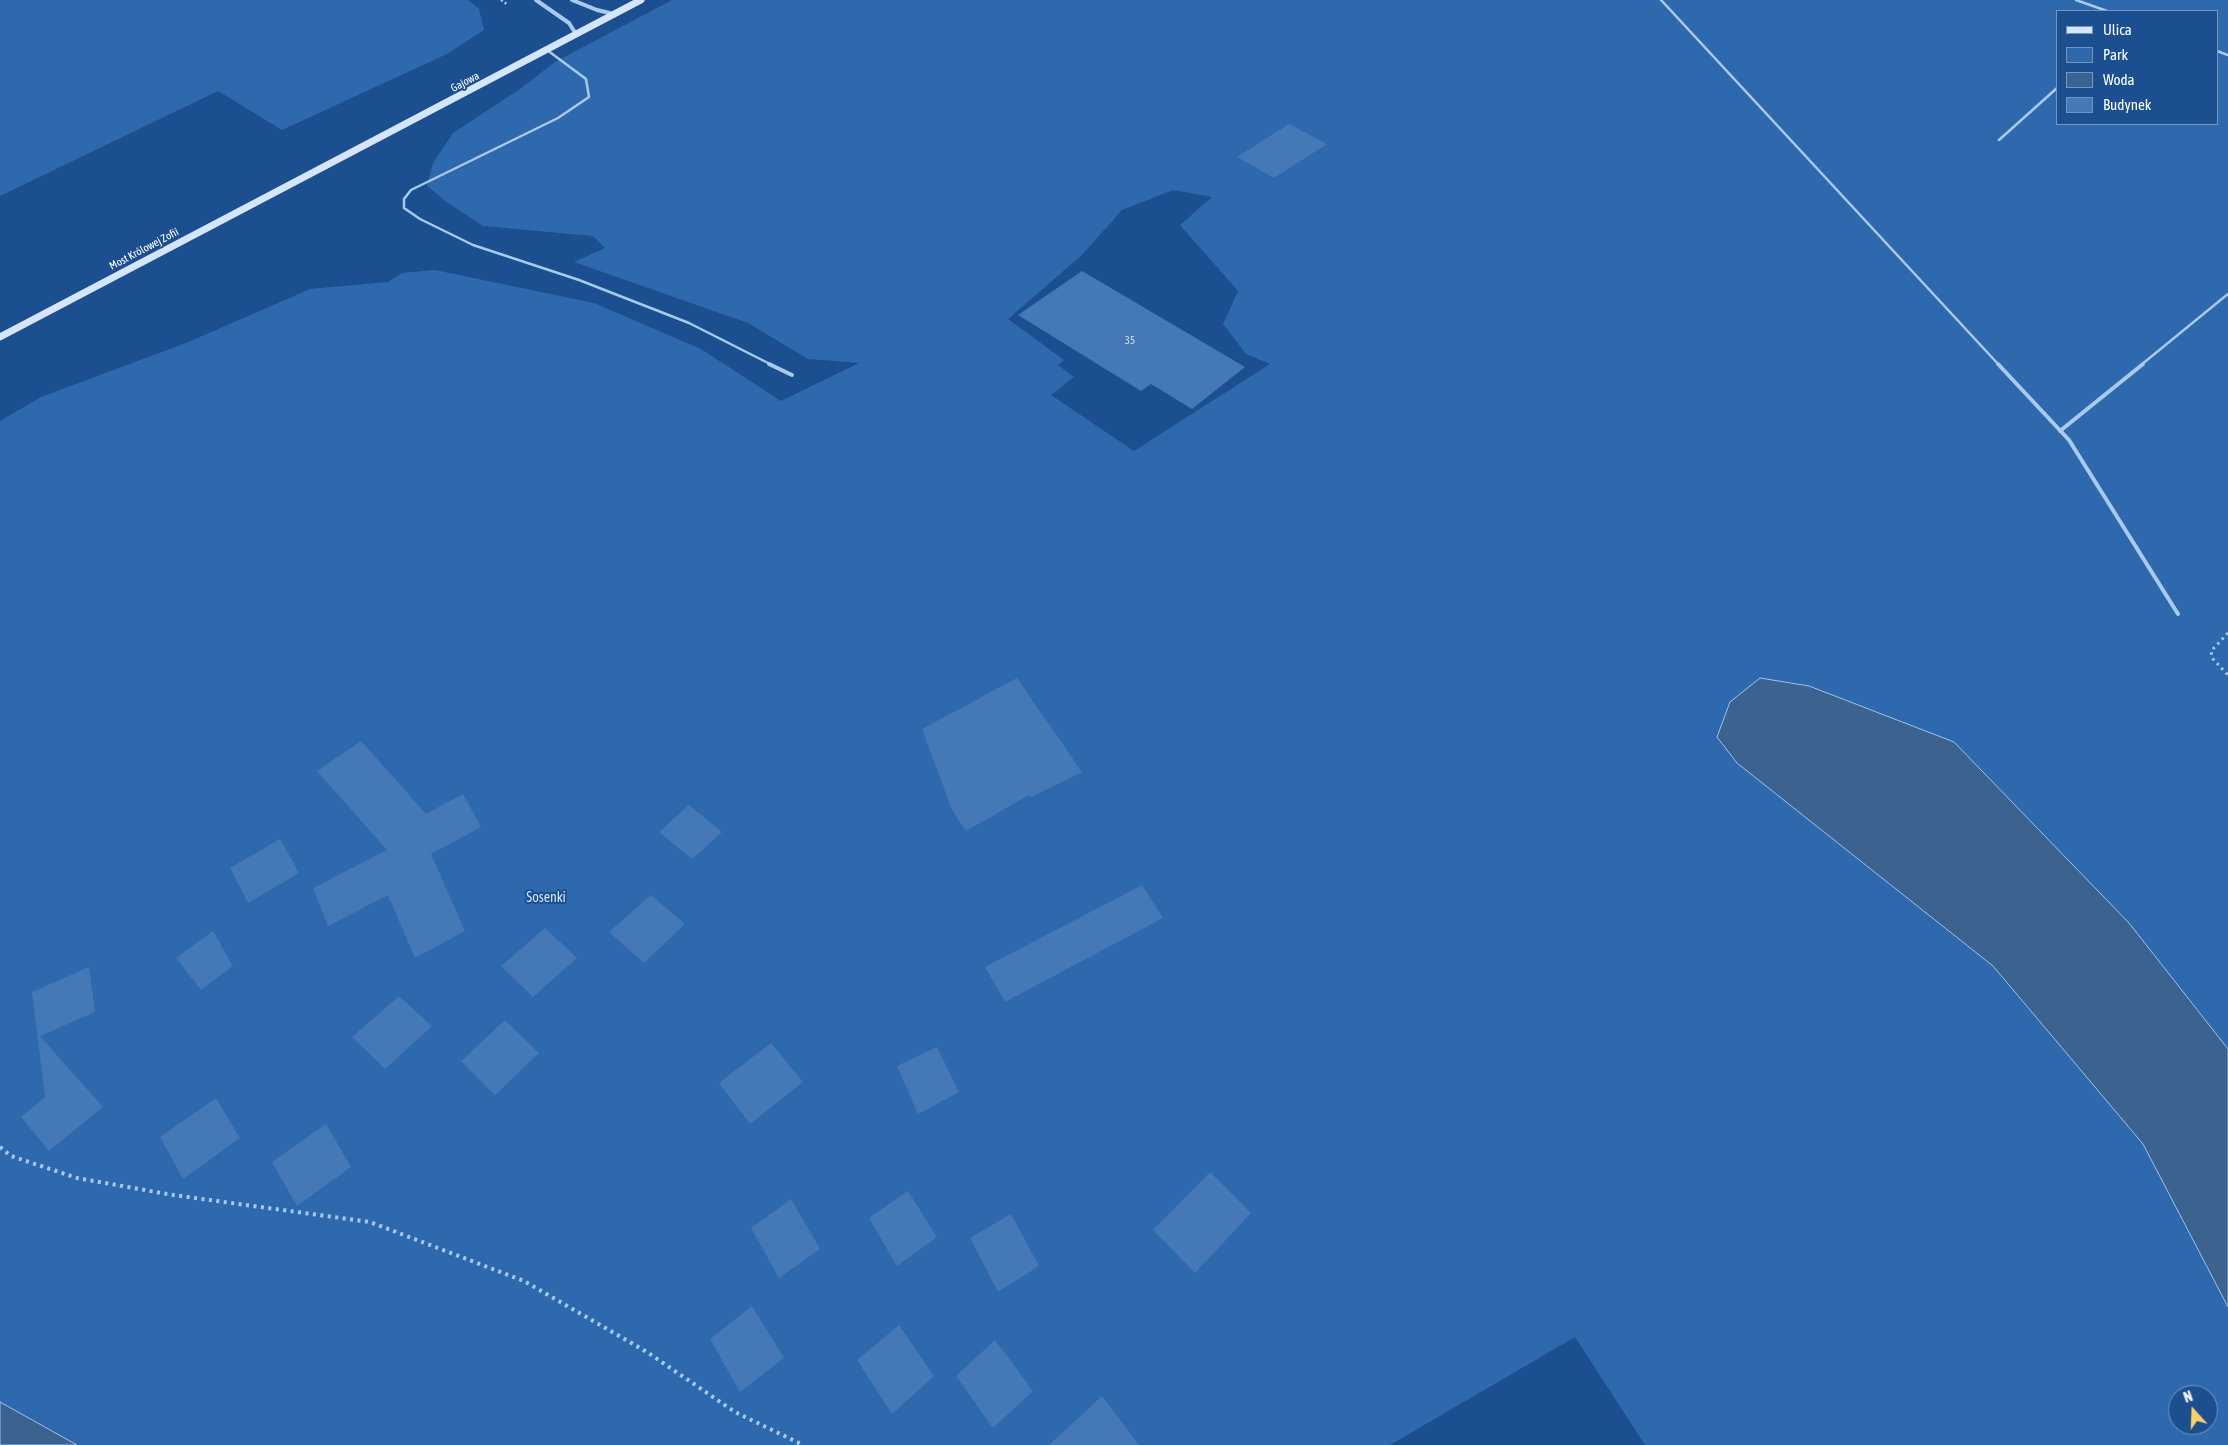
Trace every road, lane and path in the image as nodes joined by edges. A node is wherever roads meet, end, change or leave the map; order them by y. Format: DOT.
graph roads {
  1 [pos="536,0"];
  2 [pos="572,0"];
  3 [pos="641,0"];
  4 [pos="1661,0"];
  5 [pos="2076,0"];
  6 [pos="2104,10"];
  7 [pos="615,14"];
  8 [pos="576,34"];
  9 [pos="547,50"];
  10 [pos="2056,89"];
  11 [pos="1999,140"];
  12 [pos="298,182"];
  13 [pos="2228,294"];
  14 [pos="0,337"];
  15 [pos="792,376"];
  16 [pos="2060,431"];
  17 [pos="2178,614"];
  18 [pos="2228,633"];
  19 [pos="2228,675"];
  20 [pos="0,1147"];
  21 [pos="803,1445"];
  1 -- 8 [label="street"];
  2 -- 7 [label="street"];
  3 -- 7 [label="street, Gajowa"];
  4 -- 16 [label="lane"];
  5 -- 6 [label="lane"];
  7 -- 8 [label="street, Gajowa"];
  8 -- 9 [label="street, Gajowa"];
  9 -- 12 [label="street, Gajowa"];
  9 -- 15 [label="lane"];
  10 -- 11 [label="lane"];
  12 -- 14 [label="street, Most Królowej Zofii"];
  13 -- 16 [label="lane"];
  16 -- 17 [label="lane"];
  18 -- 19 [label="path"];
  20 -- 21 [label="path"];
}
